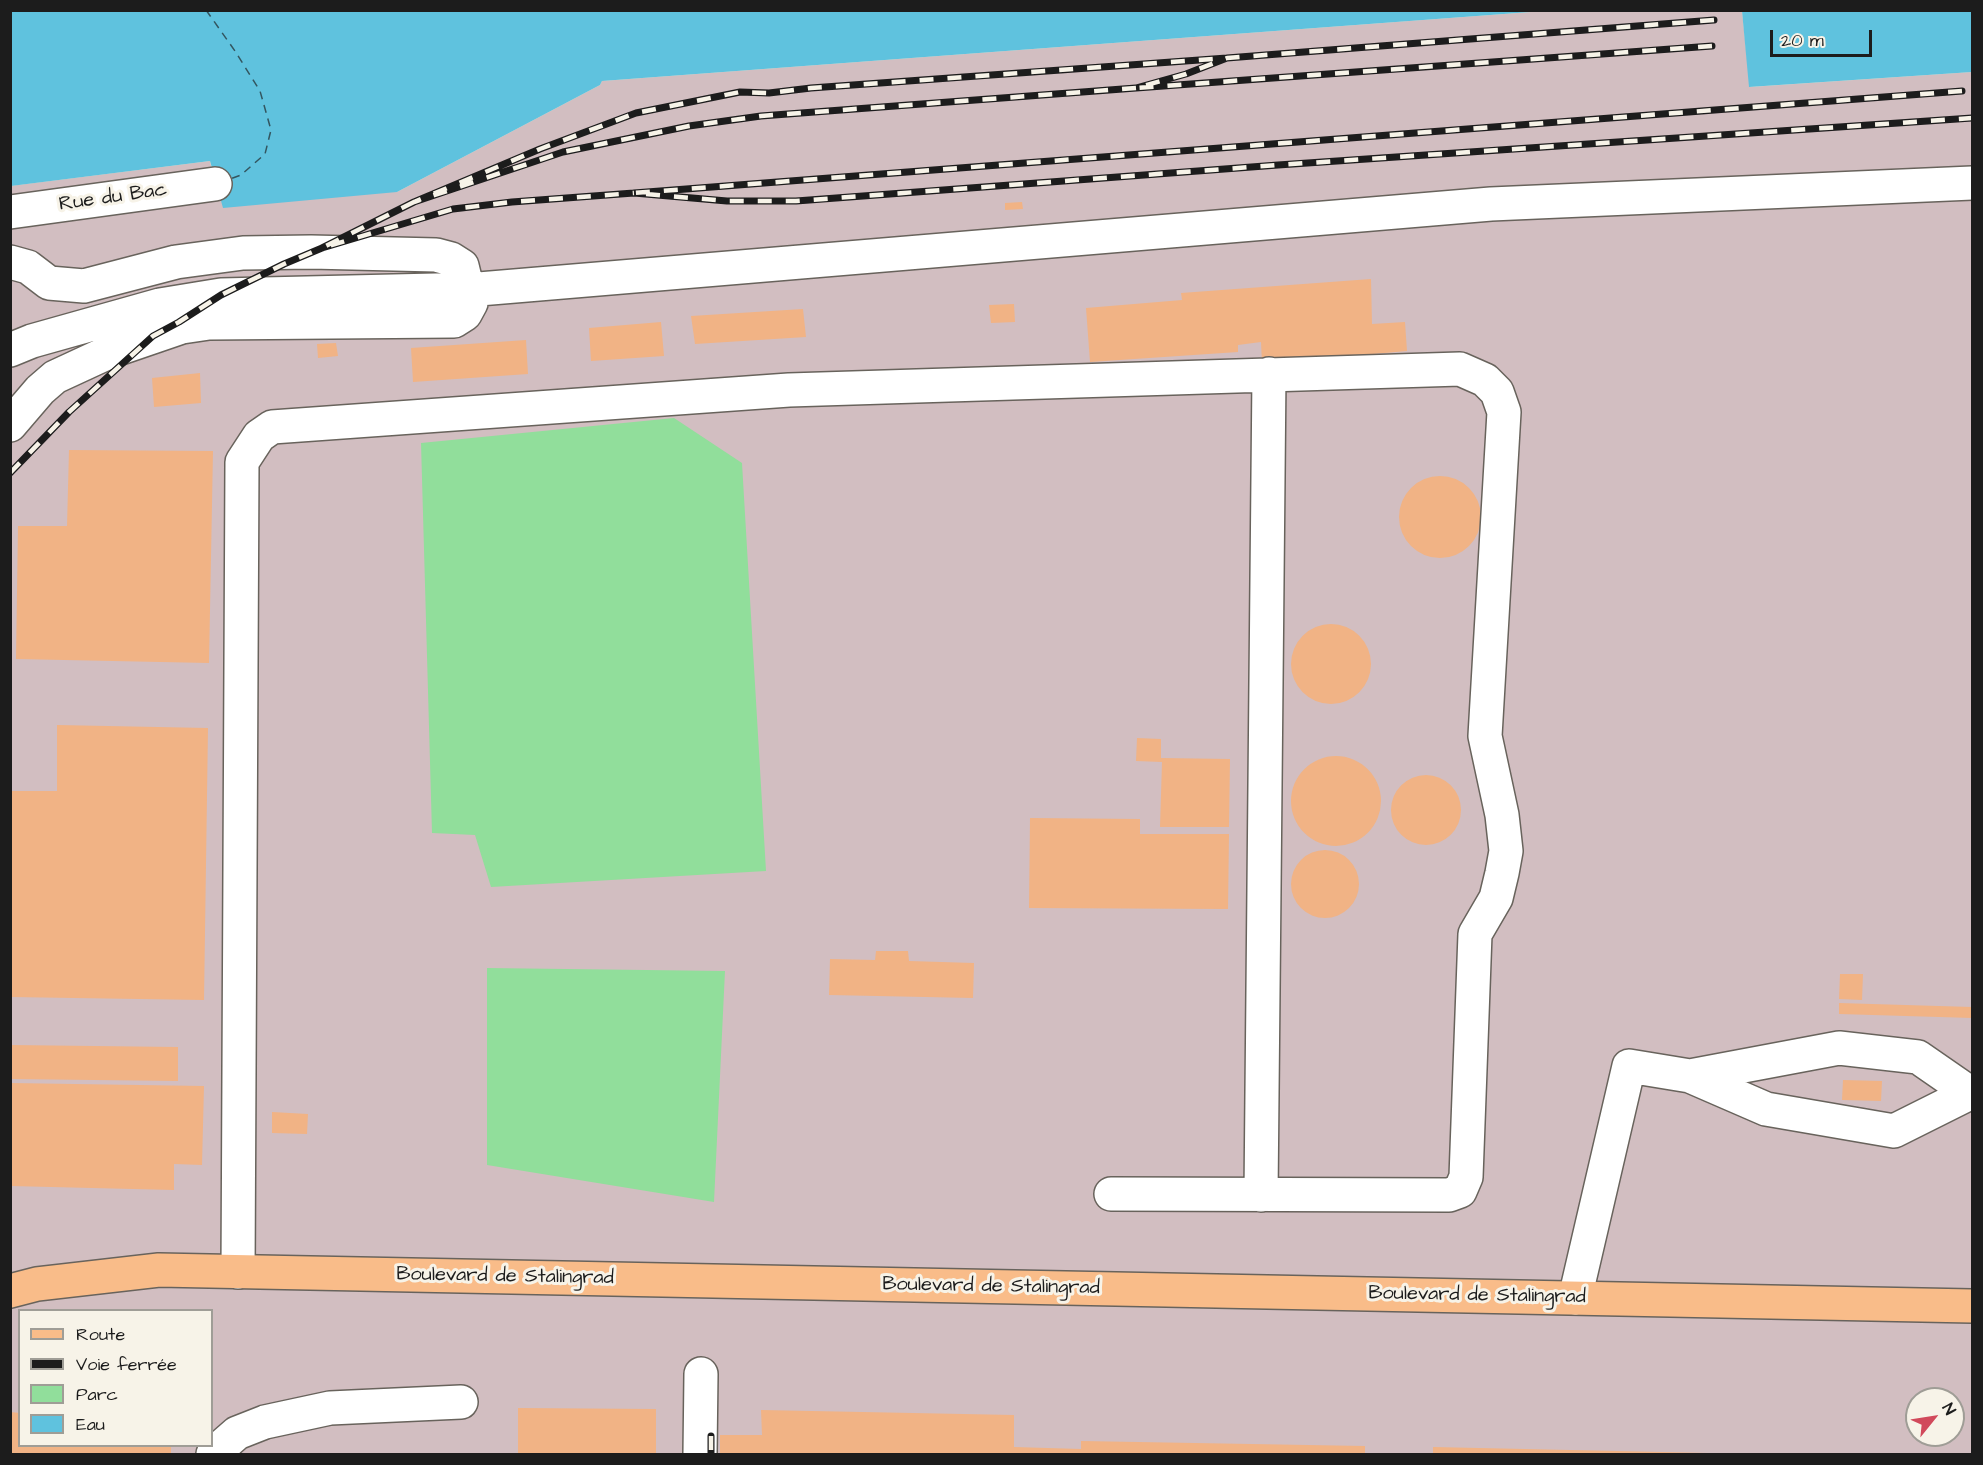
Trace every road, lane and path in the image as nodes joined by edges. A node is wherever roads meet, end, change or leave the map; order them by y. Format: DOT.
graph roads {
  1 [pos="1972,183"];
  2 [pos="215,184"];
  3 [pos="10,212"];
  4 [pos="10,262"];
  5 [pos="467,288"];
  6 [pos="10,350"];
  7 [pos="1269,375"];
  8 [pos="10,426"];
  9 [pos="1690,1076"];
  10 [pos="1111,1194"];
  11 [pos="1261,1194"];
  12 [pos="238,1272"];
  13 [pos="10,1291"];
  14 [pos="1575,1298"];
  15 [pos="1972,1306"];
  16 [pos="701,1374"];
  17 [pos="460,1402"];
  18 [pos="213,1455"];
  19 [pos="700,1455"];
  1 -- 5 [label="street"];
  2 -- 3 [label="street, Rue du Bac"];
  4 -- 5 [label="street"];
  5 -- 6 [label="street"];
  5 -- 8 [label="street"];
  7 -- 11 [label="street"];
  7 -- 11 [label="street"];
  7 -- 12 [label="street"];
  9 -- 9 [label="street"];
  9 -- 14 [label="street"];
  10 -- 11 [label="street"];
  12 -- 13 [label="main road, Boulevard de Stalingrad"];
  12 -- 14 [label="main road, Boulevard de Stalingrad"];
  14 -- 15 [label="main road, Boulevard de Stalingrad"];
  16 -- 19 [label="street"];
  17 -- 18 [label="street"];
}
